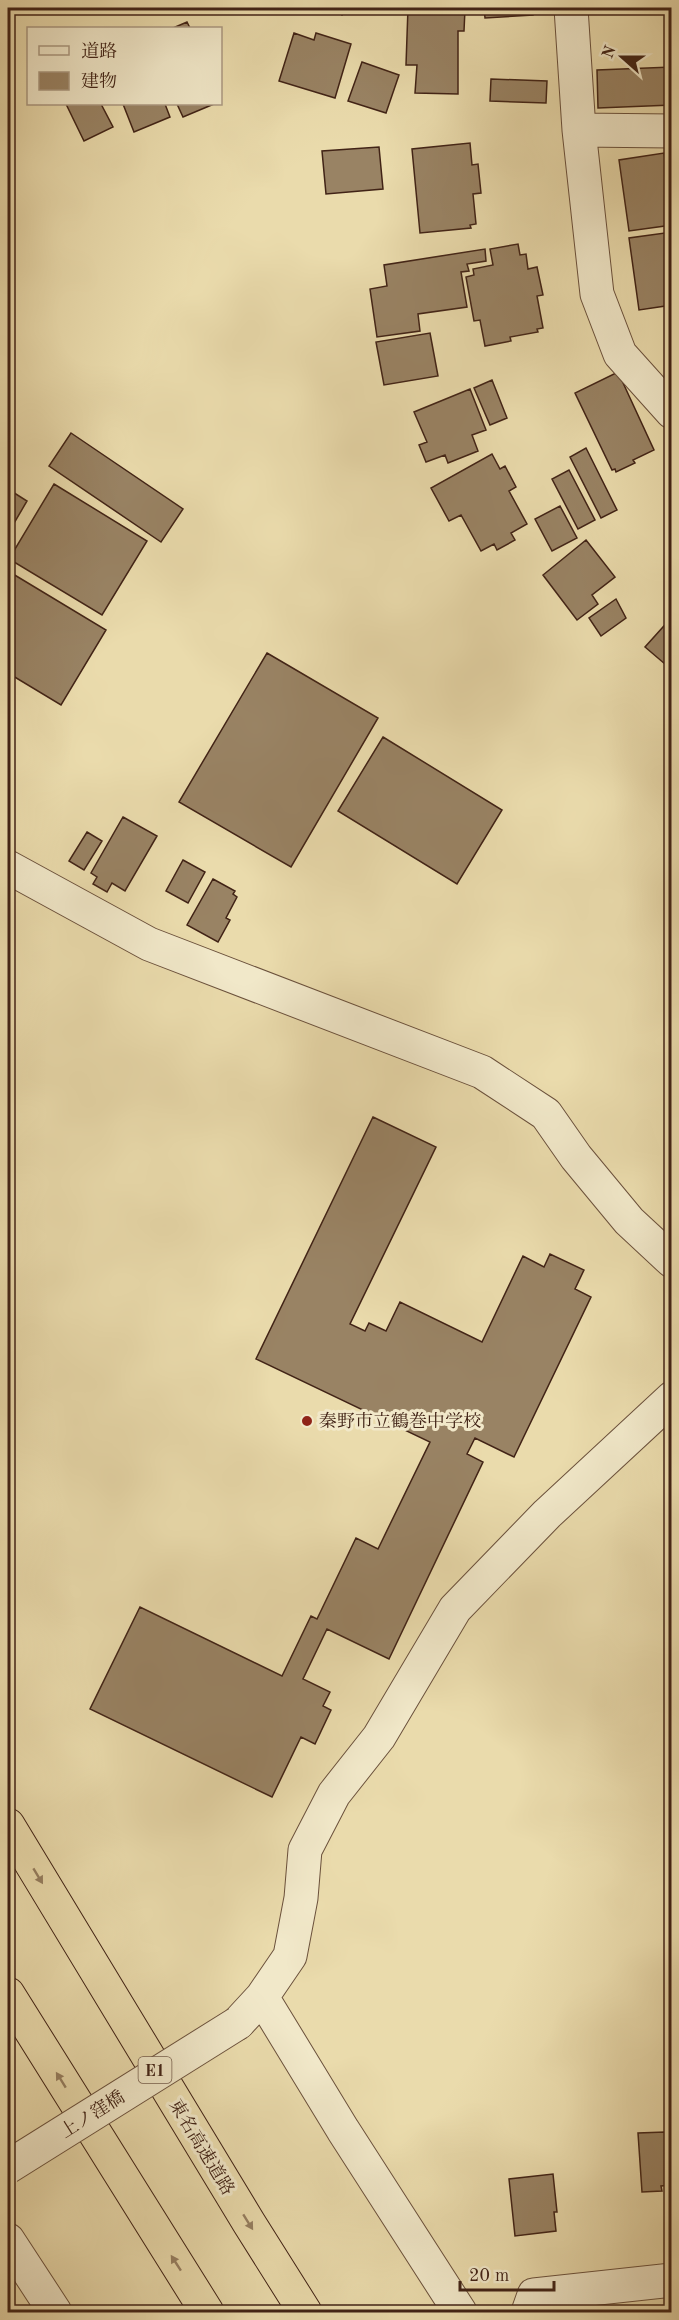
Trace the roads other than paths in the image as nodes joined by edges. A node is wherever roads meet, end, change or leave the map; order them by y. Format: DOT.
graph roads {
  1 [pos="571,8"];
  2 [pos="579,130"];
  3 [pos="672,132"];
  4 [pos="672,412"];
  5 [pos="8,867"];
  6 [pos="672,1261"];
  7 [pos="672,1398"];
  8 [pos="8,1825"];
  9 [pos="8,1994"];
  10 [pos="262,1997"];
  11 [pos="8,2167"];
  12 [pos="8,2240"];
  13 [pos="672,2280"];
  14 [pos="55,2313"];
  15 [pos="207,2313"];
  16 [pos="305,2313"];
  17 [pos="460,2313"];
  18 [pos="528,2313"];
  1 -- 2 [label="street"];
  2 -- 3 [label="street"];
  2 -- 4 [label="street"];
  5 -- 6 [label="street"];
  7 -- 10 [label="street, 上ノ窪橋"];
  8 -- 16 [label="highway, 東名高速道路 / E1, one-way"];
  15 -- 9 [label="highway, one-way"];
  10 -- 11 [label="street, 上ノ窪橋, bridge"];
  10 -- 17 [label="street"];
  12 -- 14 [label="street"];
  13 -- 18 [label="street"];
}
